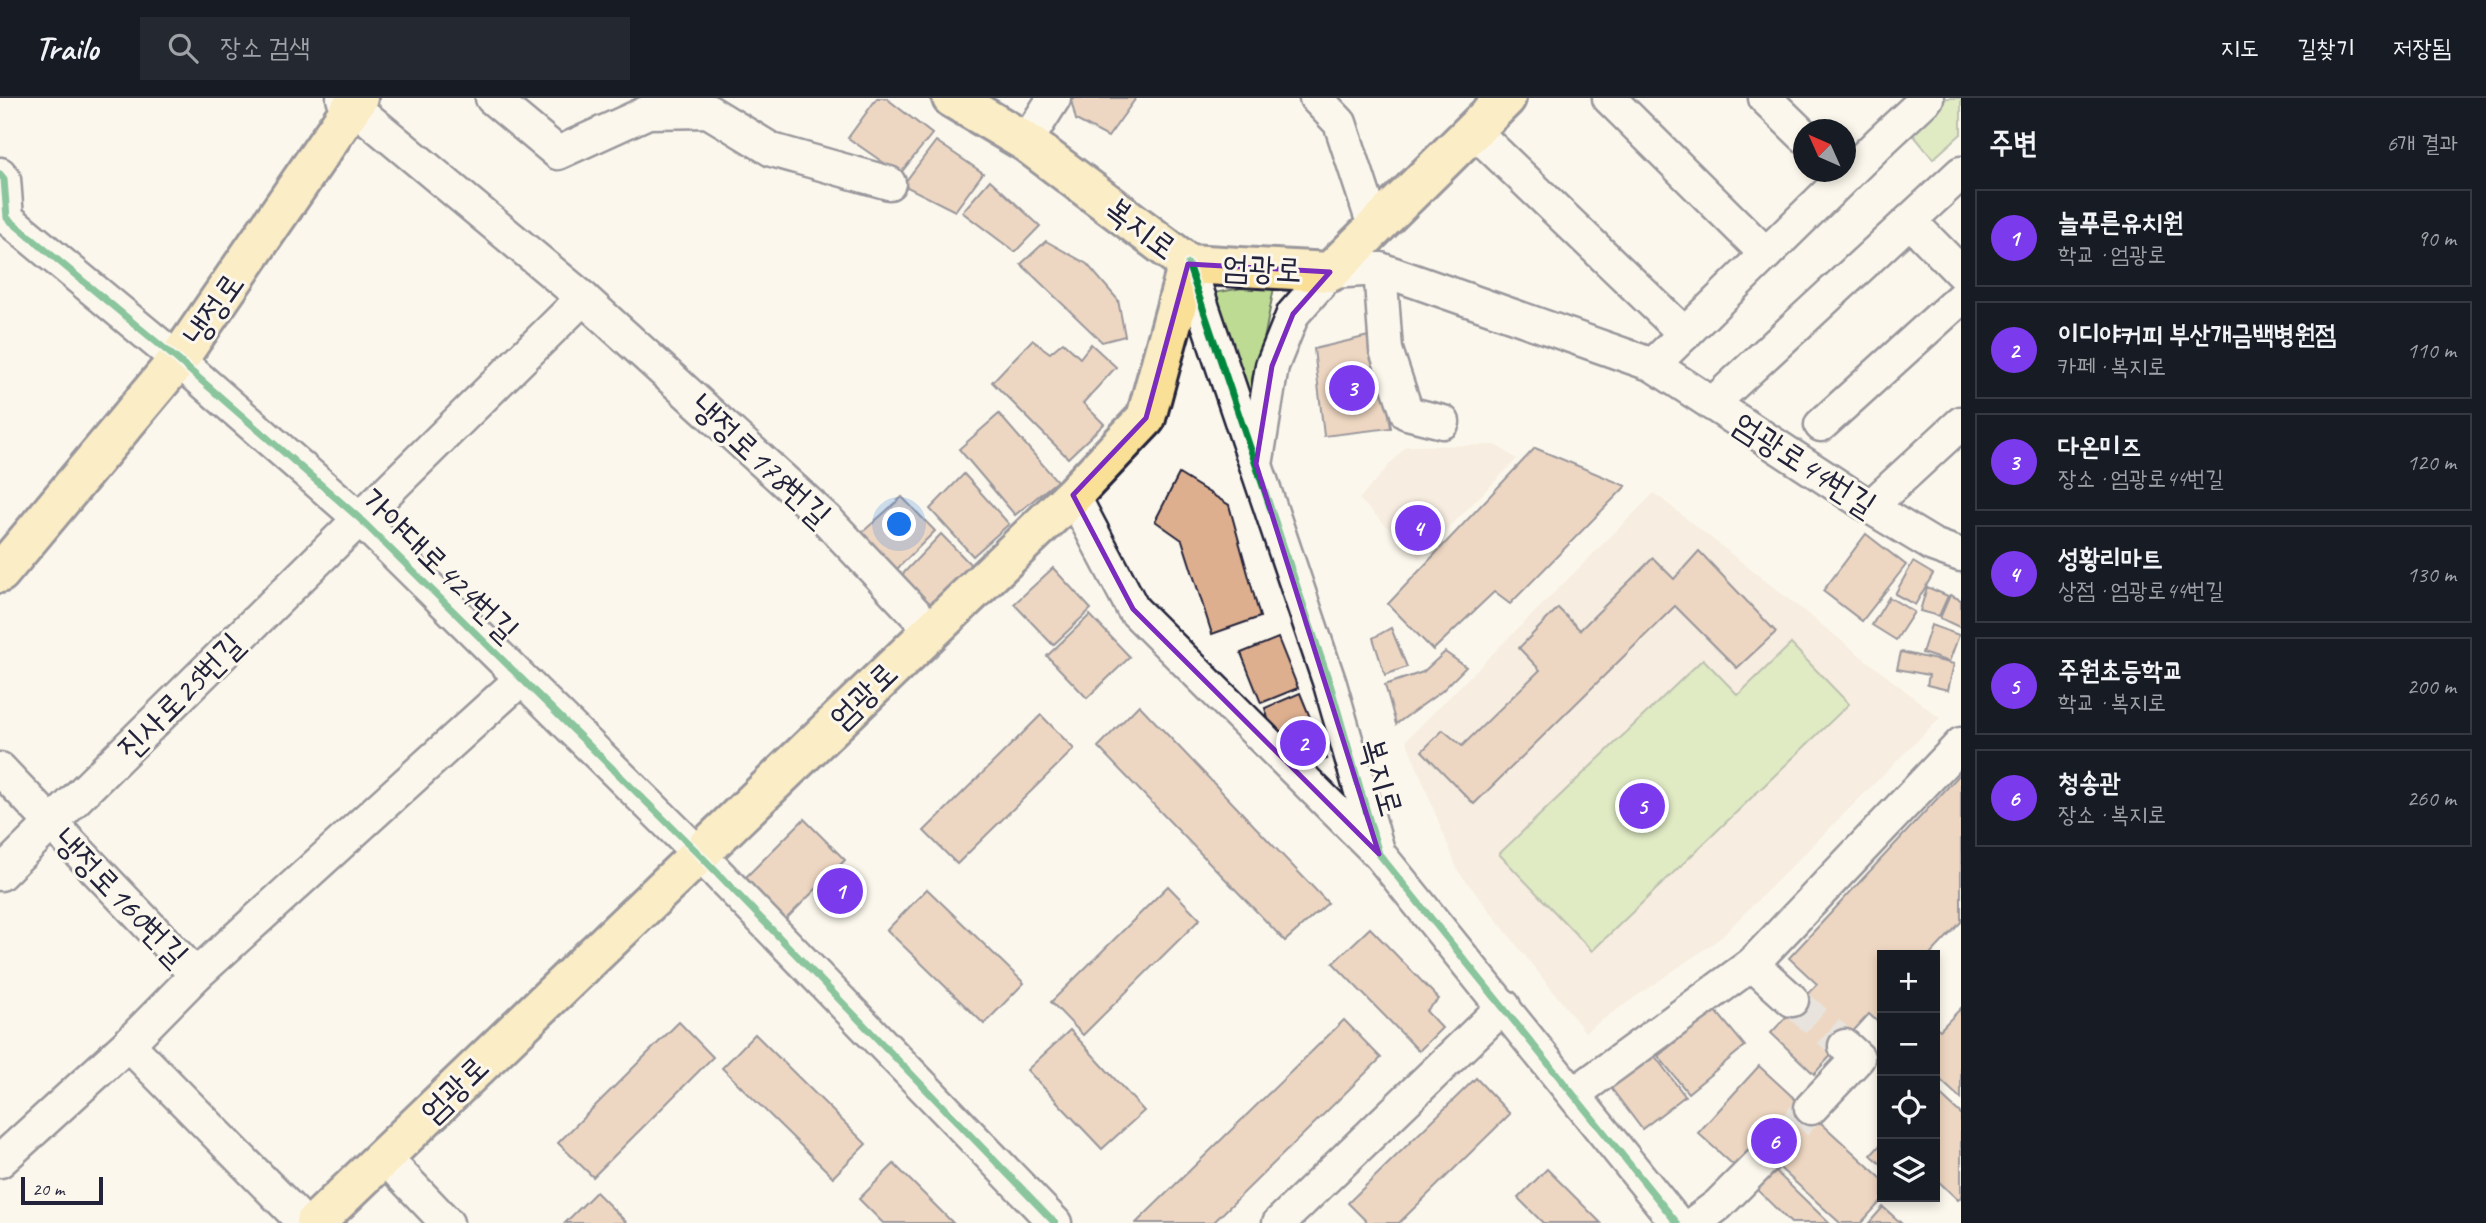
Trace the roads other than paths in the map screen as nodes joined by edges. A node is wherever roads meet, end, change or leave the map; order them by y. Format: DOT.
graph roads {
  1 [pos="492,98"];
  2 [pos="952,98"];
  3 [pos="1054,98"];
  4 [pos="1316,98"];
  5 [pos="1609,98"];
  6 [pos="1765,98"];
  7 [pos="1926,98"];
  8 [pos="351,101"];
  9 [pos="1484,111"];
  10 [pos="1793,125"];
  11 [pos="1026,142"];
  12 [pos="1856,161"];
  13 [pos="1961,173"];
  14 [pos="0,174"];
  15 [pos="1836,182"];
  16 [pos="889,183"];
  17 [pos="3,220"];
  18 [pos="1910,221"];
  19 [pos="1375,229"];
  20 [pos="1766,254"];
  21 [pos="1188,264"];
  22 [pos="1380,269"];
  23 [pos="1330,272"];
  24 [pos="1961,273"];
  25 [pos="583,298"];
  26 [pos="1957,310"];
  27 [pos="1685,334"];
  28 [pos="178,360"];
  29 [pos="1653,365"];
  30 [pos="1712,404"];
  31 [pos="1443,422"];
  32 [pos="1961,423"];
  33 [pos="1821,425"];
  34 [pos="1256,464"];
  35 [pos="1073,495"];
  36 [pos="1870,507"];
  37 [pos="359,518"];
  38 [pos="1961,555"];
  39 [pos="0,573"];
  40 [pos="931,630"];
  41 [pos="521,679"];
  42 [pos="1961,744"];
  43 [pos="0,769"];
  44 [pos="370,816"];
  45 [pos="51,824"];
  46 [pos="698,853"];
  47 [pos="1379,854"];
  48 [pos="0,874"];
  49 [pos="1752,964"];
  50 [pos="195,975"];
  51 [pos="1792,1000"];
  52 [pos="1504,1006"];
  53 [pos="128,1044"];
  54 [pos="1845,1046"];
  55 [pos="1574,1094"];
  56 [pos="1811,1108"];
  57 [pos="384,1157"];
  58 [pos="1763,1160"];
  59 [pos="0,1161"];
  60 [pos="304,1223"];
  61 [pos="315,1223"];
  62 [pos="447,1223"];
  63 [pos="1055,1223"];
  64 [pos="1279,1223"];
  65 [pos="1677,1223"];
  66 [pos="1694,1223"];
  1 -- 16 [label="street"];
  2 -- 11 [label="main road, 복지로"];
  3 -- 11 [label="street"];
  4 -- 19 [label="street"];
  5 -- 20 [label="street"];
  6 -- 10 [label="street"];
  7 -- 12 [label="street"];
  8 -- 25 [label="street, 냉정로178번길"];
  8 -- 28 [label="main road, 냉정로"];
  9 -- 19 [label="main road, 엄광로"];
  9 -- 27 [label="street, 엄광로"];
  11 -- 21 [label="main road, 복지로"];
  13 -- 18 [label="street"];
  14 -- 17 [label="street, 가야대로424번길"];
  15 -- 20 [label="street"];
  17 -- 28 [label="street, 가야대로424번길"];
  18 -- 24 [label="street"];
  18 -- 30 [label="street"];
  19 -- 23 [label="main road, 엄광로"];
  20 -- 27 [label="street"];
  21 -- 23 [label="main road, 엄광로"];
  21 -- 34 [label="street, 복지로"];
  21 -- 35 [label="main road, 엄광로"];
  22 -- 23 [label="street, 엄광로44번길"];
  22 -- 29 [label="street, 엄광로44번길"];
  22 -- 31 [label="street"];
  23 -- 34 [label="street"];
  25 -- 37 [label="street, 가야대로424번길"];
  25 -- 40 [label="street, 냉정로178번길"];
  26 -- 33 [label="street"];
  27 -- 29 [label="street"];
  28 -- 37 [label="street, 가야대로424번길"];
  28 -- 39 [label="main road, 냉정로"];
  29 -- 30 [label="street, 엄광로44번길"];
  30 -- 36 [label="street, 엄광로44번길"];
  32 -- 36 [label="street"];
  34 -- 47 [label="street, 복지로"];
  35 -- 40 [label="main road, 엄광로"];
  35 -- 47 [label="street"];
  36 -- 38 [label="street, 엄광로44번길"];
  37 -- 41 [label="street, 가야대로424번길"];
  37 -- 45 [label="street, 진사로25번길"];
  40 -- 46 [label="main road, 엄광로"];
  41 -- 44 [label="street, 가야대로424번길"];
  41 -- 46 [label="street, 가야대로424번길"];
  42 -- 49 [label="street"];
  43 -- 45 [label="street, 냉정로160번길"];
  44 -- 50 [label="street, 냉정로160번길"];
  45 -- 48 [label="street, 진사로25번길"];
  45 -- 50 [label="street, 냉정로160번길"];
  46 -- 57 [label="main road, 엄광로"];
  46 -- 63 [label="street, 가야대로424번길"];
  47 -- 52 [label="street, 복지로"];
  49 -- 51 [label="street"];
  49 -- 55 [label="street"];
  50 -- 53 [label="street"];
  52 -- 55 [label="street, 복지로"];
  52 -- 64 [label="street"];
  53 -- 59 [label="street"];
  53 -- 60 [label="street"];
  54 -- 56 [label="street"];
  55 -- 65 [label="street, 복지로"];
  57 -- 61 [label="main road, 엄광로"];
  57 -- 62 [label="street"];
  58 -- 66 [label="street"];
}
